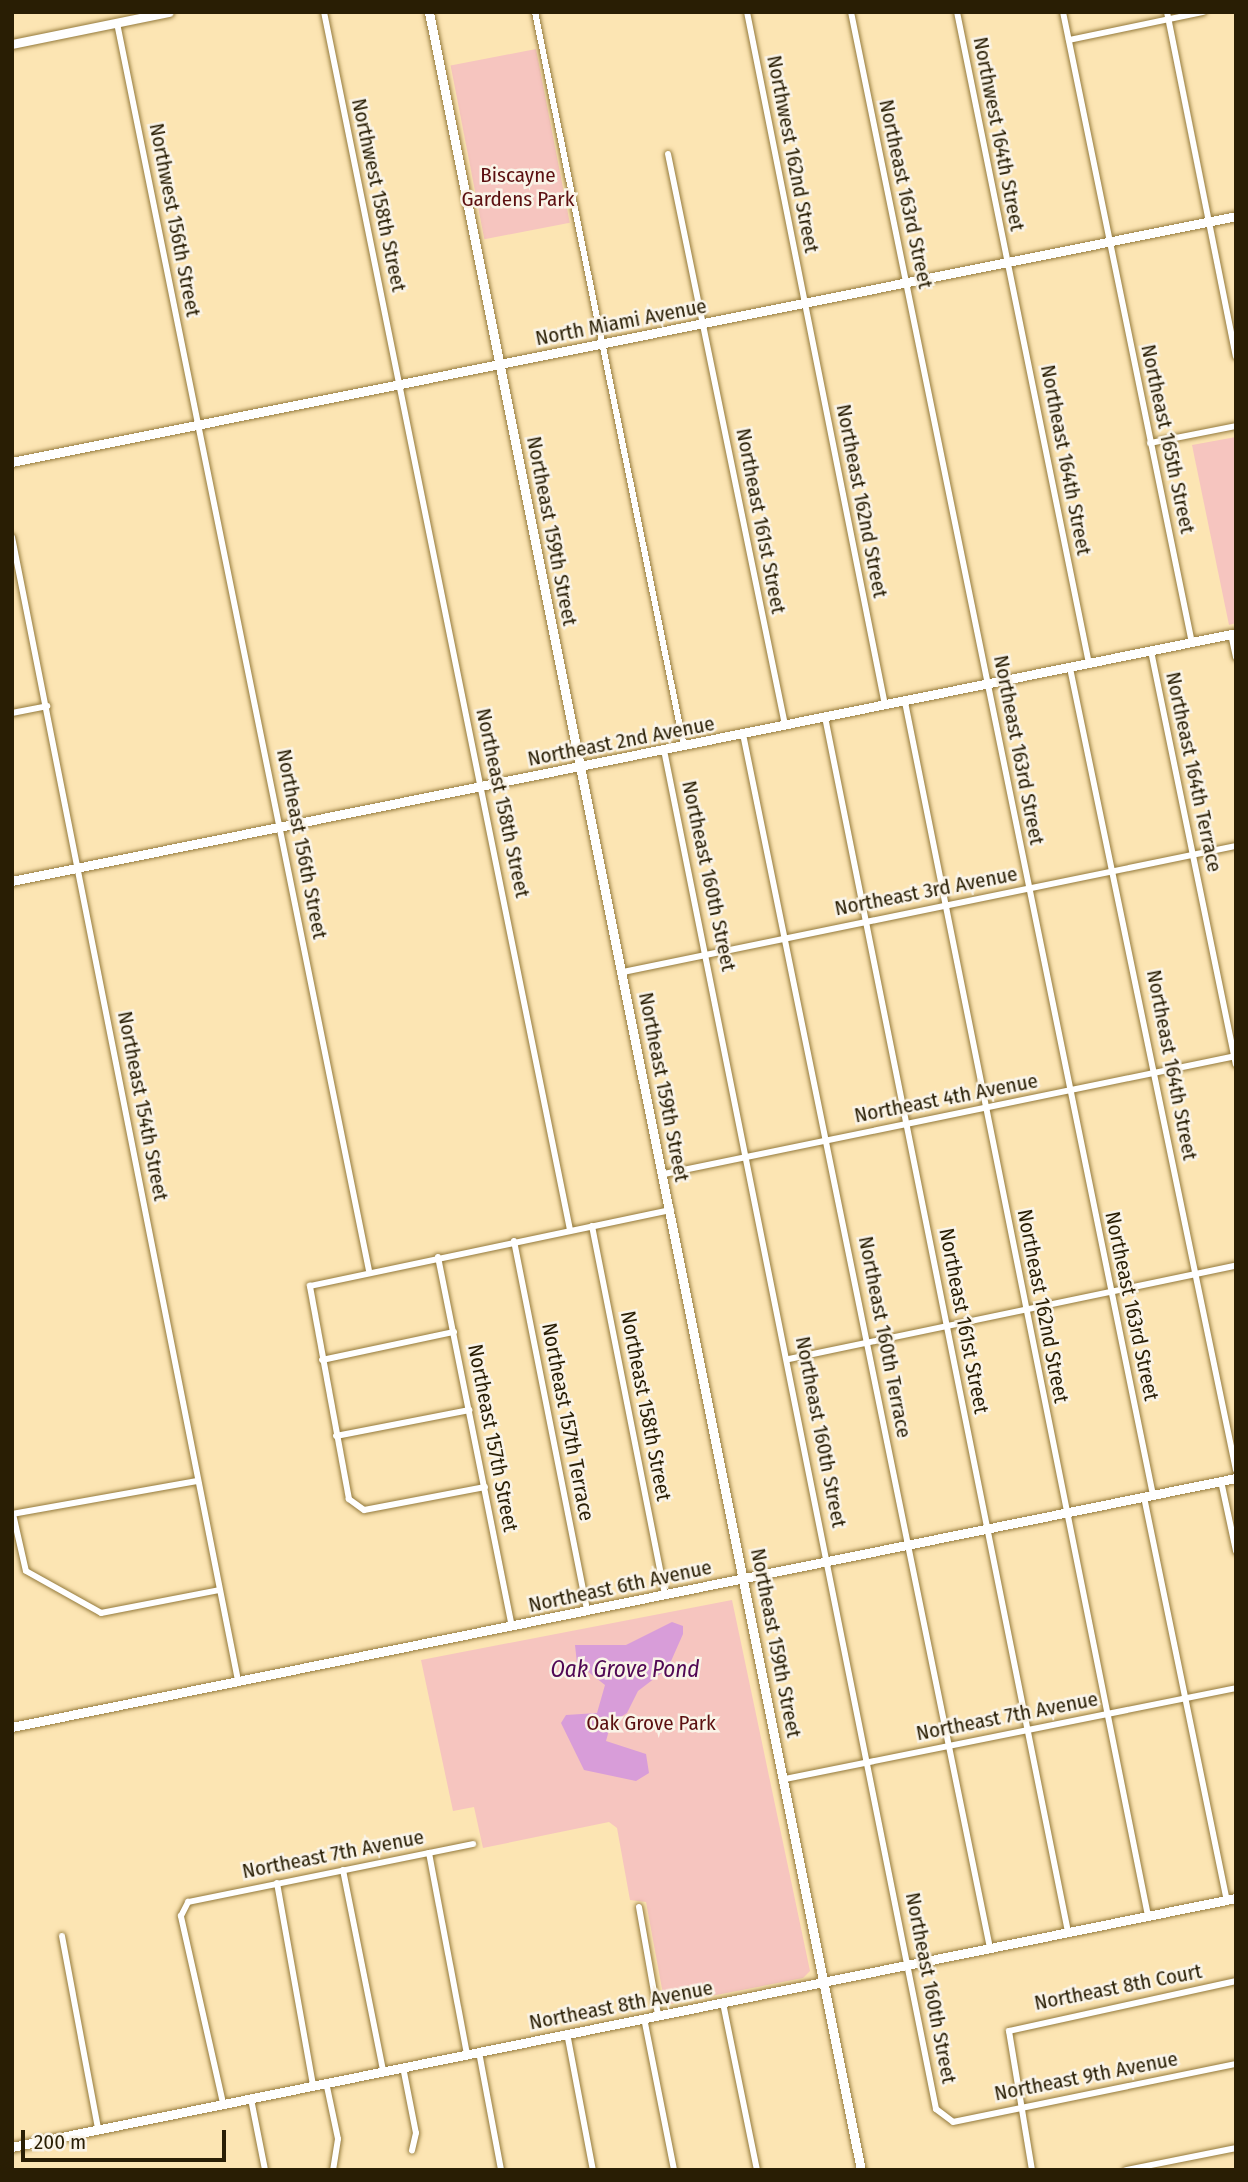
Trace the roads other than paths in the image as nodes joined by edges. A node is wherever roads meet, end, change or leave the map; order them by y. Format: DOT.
graph roads {
  1 [pos="169,12"];
  2 [pos="324,12"];
  3 [pos="429,12"];
  4 [pos="534,12"];
  5 [pos="747,12"];
  6 [pos="851,12"];
  7 [pos="957,12"];
  8 [pos="1063,12"];
  9 [pos="1203,12"];
  10 [pos="1167,16"];
  11 [pos="117,23"];
  12 [pos="1069,40"];
  13 [pos="12,44"];
  14 [pos="668,154"];
  15 [pos="1236,216"];
  16 [pos="1210,222"];
  17 [pos="1110,242"];
  18 [pos="1008,262"];
  19 [pos="907,282"];
  20 [pos="805,303"];
  21 [pos="704,323"];
  22 [pos="602,344"];
  23 [pos="1236,356"];
  24 [pos="501,364"];
  25 [pos="400,384"];
  26 [pos="199,425"];
  27 [pos="1236,426"];
  28 [pos="1150,443"];
  29 [pos="12,462"];
  30 [pos="12,537"];
  31 [pos="1233,634"];
  32 [pos="1192,642"];
  33 [pos="1151,651"];
  34 [pos="1236,657"];
  35 [pos="1089,664"];
  36 [pos="1070,668"];
  37 [pos="988,685"];
  38 [pos="905,702"];
  39 [pos="885,705"];
  40 [pos="47,706"];
  41 [pos="12,713"];
  42 [pos="825,717"];
  43 [pos="785,725"];
  44 [pos="744,734"];
  45 [pos="684,746"];
  46 [pos="664,750"];
  47 [pos="582,766"];
  48 [pos="482,786"];
  49 [pos="281,827"];
  50 [pos="1236,846"];
  51 [pos="1193,855"];
  52 [pos="80,868"];
  53 [pos="1115,871"];
  54 [pos="12,881"];
  55 [pos="1028,889"];
  56 [pos="947,905"];
  57 [pos="867,921"];
  58 [pos="788,936"];
  59 [pos="707,953"];
  60 [pos="623,972"];
  61 [pos="1235,1059"];
  62 [pos="1155,1073"];
  63 [pos="1070,1091"];
  64 [pos="987,1107"];
  65 [pos="908,1124"];
  66 [pos="828,1139"];
  67 [pos="749,1157"];
  68 [pos="664,1174"];
  69 [pos="671,1210"];
  70 [pos="592,1226"];
  71 [pos="570,1230"];
  72 [pos="514,1241"];
  73 [pos="439,1257"];
  74 [pos="1236,1266"];
  75 [pos="369,1270"];
  76 [pos="1195,1273"];
  77 [pos="1112,1291"];
  78 [pos="1027,1308"];
  79 [pos="947,1325"];
  80 [pos="454,1332"];
  81 [pos="869,1344"];
  82 [pos="789,1359"];
  83 [pos="322,1360"];
  84 [pos="470,1410"];
  85 [pos="337,1436"];
  86 [pos="1236,1470"];
  87 [pos="1236,1478"];
  88 [pos="197,1480"];
  89 [pos="1221,1481"];
  90 [pos="485,1487"];
  91 [pos="1149,1496"];
  92 [pos="1065,1513"];
  93 [pos="12,1514"];
  94 [pos="986,1529"];
  95 [pos="906,1545"];
  96 [pos="1236,1551"];
  97 [pos="828,1561"];
  98 [pos="745,1577"];
  99 [pos="219,1590"];
  100 [pos="665,1594"];
  101 [pos="587,1610"];
  102 [pos="512,1626"];
  103 [pos="238,1681"];
  104 [pos="1236,1688"];
  105 [pos="1185,1699"];
  106 [pos="1105,1714"];
  107 [pos="12,1727"];
  108 [pos="1026,1731"];
  109 [pos="947,1746"];
  110 [pos="868,1762"];
  111 [pos="785,1779"];
  112 [pos="473,1844"];
  113 [pos="429,1853"];
  114 [pos="343,1870"];
  115 [pos="277,1883"];
  116 [pos="1233,1900"];
  117 [pos="639,1907"];
  118 [pos="1148,1916"];
  119 [pos="1068,1932"];
  120 [pos="62,1936"];
  121 [pos="990,1948"];
  122 [pos="909,1965"];
  123 [pos="1236,1981"];
  124 [pos="824,1982"];
  125 [pos="723,2003"];
  126 [pos="658,2015"];
  127 [pos="644,2018"];
  128 [pos="567,2033"];
  129 [pos="479,2052"];
  130 [pos="467,2054"];
  131 [pos="1236,2064"];
  132 [pos="402,2067"];
  133 [pos="383,2071"];
  134 [pos="326,2082"];
  135 [pos="313,2085"];
  136 [pos="251,2099"];
  137 [pos="223,2103"];
  138 [pos="1020,2108"];
  139 [pos="944,2119"];
  140 [pos="98,2129"];
  141 [pos="12,2147"];
  142 [pos="1236,2148"];
  143 [pos="412,2151"];
  144 [pos="265,2170"];
  145 [pos="333,2170"];
  146 [pos="501,2170"];
  147 [pos="593,2170"];
  148 [pos="674,2170"];
  149 [pos="757,2170"];
  150 [pos="861,2170"];
  151 [pos="1032,2170"];
  152 [pos="1126,2170"];
  1 -- 11 [label="street"];
  2 -- 25 [label="street, Northwest 158th Street"];
  3 -- 24 [label="street, Northeast 159th Street"];
  4 -- 22 [label="street"];
  5 -- 20 [label="street, Northwest 162nd Street"];
  6 -- 19 [label="street, Northeast 163rd Street"];
  7 -- 18 [label="street, Northwest 164th Street"];
  8 -- 12 [label="street, Northeast 165th Street"];
  9 -- 10 [label="street"];
  10 -- 12 [label="street"];
  10 -- 16 [label="street"];
  11 -- 13 [label="street"];
  11 -- 26 [label="street, Northwest 156th Street"];
  12 -- 17 [label="street, Northeast 165th Street"];
  14 -- 21 [label="street, Northeast 161st Street"];
  15 -- 16 [label="street, North Miami Avenue"];
  16 -- 17 [label="street, North Miami Avenue"];
  16 -- 23 [label="street"];
  17 -- 18 [label="street, North Miami Avenue"];
  17 -- 28 [label="street, Northeast 165th Street"];
  18 -- 19 [label="street, North Miami Avenue"];
  18 -- 35 [label="street, Northeast 164th Street"];
  19 -- 20 [label="street, North Miami Avenue"];
  19 -- 37 [label="street, Northeast 163rd Street"];
  20 -- 21 [label="street, North Miami Avenue"];
  20 -- 39 [label="street, Northeast 162nd Street"];
  21 -- 22 [label="street, North Miami Avenue"];
  21 -- 43 [label="street, Northeast 161st Street"];
  22 -- 24 [label="street, North Miami Avenue"];
  22 -- 45 [label="street"];
  24 -- 25 [label="street, North Miami Avenue"];
  24 -- 47 [label="street, Northeast 159th Street"];
  25 -- 26 [label="street, North Miami Avenue"];
  25 -- 48 [label="street, Northeast 158th Street"];
  26 -- 29 [label="street, North Miami Avenue"];
  26 -- 49 [label="street, Northeast 156th Street"];
  27 -- 28 [label="street"];
  28 -- 32 [label="street, Northeast 165th Street"];
  30 -- 40 [label="street, Northeast 154th Street"];
  31 -- 32 [label="street, Northeast 2nd Avenue"];
  31 -- 34 [label="street"];
  32 -- 33 [label="street, Northeast 2nd Avenue"];
  33 -- 35 [label="street, Northeast 2nd Avenue"];
  33 -- 51 [label="street, Northeast 164th Terrace"];
  35 -- 36 [label="street, Northeast 2nd Avenue"];
  36 -- 37 [label="street, Northeast 2nd Avenue"];
  36 -- 53 [label="street, Northeast 164th Street"];
  37 -- 38 [label="street, Northeast 2nd Avenue"];
  37 -- 55 [label="street, Northeast 163rd Street"];
  38 -- 39 [label="street, Northeast 2nd Avenue"];
  38 -- 56 [label="street, Northeast 162nd Street"];
  39 -- 42 [label="street, Northeast 2nd Avenue"];
  40 -- 41 [label="street"];
  40 -- 52 [label="street, Northeast 154th Street"];
  42 -- 43 [label="street, Northeast 2nd Avenue"];
  42 -- 57 [label="street, Northeast 161st Street"];
  43 -- 44 [label="street, Northeast 2nd Avenue"];
  44 -- 45 [label="street, Northeast 2nd Avenue"];
  44 -- 58 [label="street, Northeast 160th Terrace"];
  45 -- 46 [label="street, Northeast 2nd Avenue"];
  46 -- 47 [label="street, Northeast 2nd Avenue"];
  46 -- 59 [label="street, Northeast 160th Street"];
  47 -- 48 [label="street, Northeast 2nd Avenue"];
  47 -- 60 [label="street, Northeast 159th Street"];
  48 -- 49 [label="street, Northeast 2nd Avenue"];
  48 -- 71 [label="street, Northeast 158th Street"];
  49 -- 52 [label="street, Northeast 2nd Avenue"];
  49 -- 75 [label="street, Northeast 156th Street"];
  50 -- 51 [label="street, Northeast 3rd Avenue"];
  51 -- 53 [label="street, Northeast 3rd Avenue"];
  51 -- 61 [label="street, Northeast 164th Terrace"];
  52 -- 54 [label="street, Northeast 2nd Avenue"];
  52 -- 88 [label="street, Northeast 154th Street"];
  53 -- 55 [label="street, Northeast 3rd Avenue"];
  53 -- 62 [label="street, Northeast 164th Street"];
  55 -- 56 [label="street, Northeast 3rd Avenue"];
  55 -- 63 [label="street, Northeast 163rd Street"];
  56 -- 57 [label="street, Northeast 3rd Avenue"];
  56 -- 64 [label="street, Northeast 162nd Street"];
  57 -- 58 [label="street, Northeast 3rd Avenue"];
  57 -- 65 [label="street, Northeast 161st Street"];
  58 -- 59 [label="street, Northeast 3rd Avenue"];
  58 -- 66 [label="street, Northeast 160th Terrace"];
  59 -- 60 [label="street, Northeast 3rd Avenue"];
  59 -- 67 [label="street, Northeast 160th Street"];
  60 -- 68 [label="street, Northeast 159th Street"];
  61 -- 62 [label="street, Northeast 4th Avenue"];
  62 -- 63 [label="street, Northeast 4th Avenue"];
  62 -- 76 [label="street, Northeast 164th Street"];
  63 -- 64 [label="street, Northeast 4th Avenue"];
  63 -- 77 [label="street, Northeast 163rd Street"];
  64 -- 65 [label="street, Northeast 4th Avenue"];
  64 -- 78 [label="street, Northeast 162nd Street"];
  65 -- 66 [label="street, Northeast 4th Avenue"];
  65 -- 79 [label="street, Northeast 161st Street"];
  66 -- 67 [label="street, Northeast 4th Avenue"];
  66 -- 81 [label="street, Northeast 160th Terrace"];
  67 -- 68 [label="street, Northeast 4th Avenue"];
  67 -- 82 [label="street, Northeast 160th Street"];
  68 -- 69 [label="street, Northeast 159th Street"];
  69 -- 70 [label="street"];
  69 -- 98 [label="street, Northeast 159th Street"];
  70 -- 71 [label="street"];
  70 -- 100 [label="street, Northeast 158th Street"];
  71 -- 72 [label="street"];
  72 -- 73 [label="street"];
  72 -- 101 [label="street, Northeast 157th Terrace"];
  73 -- 75 [label="street"];
  73 -- 80 [label="street, Northeast 157th Street"];
  74 -- 76 [label="street"];
  75 -- 83 [label="street"];
  76 -- 77 [label="street"];
  76 -- 86 [label="street, Northeast 164th Street"];
  77 -- 78 [label="street"];
  77 -- 91 [label="street, Northeast 163rd Street"];
  78 -- 79 [label="street"];
  78 -- 92 [label="street, Northeast 162nd Street"];
  79 -- 81 [label="street"];
  79 -- 94 [label="street, Northeast 161st Street"];
  80 -- 83 [label="street"];
  80 -- 84 [label="street, Northeast 157th Street"];
  81 -- 82 [label="street"];
  81 -- 95 [label="street, Northeast 160th Terrace"];
  82 -- 97 [label="street, Northeast 160th Street"];
  83 -- 85 [label="street"];
  84 -- 85 [label="street"];
  84 -- 90 [label="street, Northeast 157th Street"];
  85 -- 90 [label="street"];
  87 -- 89 [label="street, Northeast 6th Avenue"];
  88 -- 93 [label="street"];
  88 -- 99 [label="street, Northeast 154th Street"];
  89 -- 91 [label="street, Northeast 6th Avenue"];
  89 -- 96 [label="street"];
  90 -- 102 [label="street, Northeast 157th Street"];
  91 -- 92 [label="street, Northeast 6th Avenue"];
  91 -- 105 [label="street, Northeast 163rd Street"];
  92 -- 94 [label="street, Northeast 6th Avenue"];
  92 -- 106 [label="street, Northeast 162nd Street"];
  93 -- 99 [label="street"];
  94 -- 95 [label="street, Northeast 6th Avenue"];
  94 -- 108 [label="street, Northeast 161st Street"];
  95 -- 97 [label="street, Northeast 6th Avenue"];
  95 -- 109 [label="street, Northeast 160th Terrace"];
  97 -- 98 [label="street, Northeast 6th Avenue"];
  97 -- 110 [label="street, Northeast 160th Street"];
  98 -- 100 [label="street, Northeast 6th Avenue"];
  98 -- 111 [label="street, Northeast 159th Street"];
  99 -- 103 [label="street, Northeast 154th Street"];
  100 -- 101 [label="street, Northeast 6th Avenue"];
  101 -- 102 [label="street, Northeast 6th Avenue"];
  102 -- 103 [label="street, Northeast 6th Avenue"];
  103 -- 107 [label="street, Northeast 6th Avenue"];
  104 -- 105 [label="street, Northeast 7th Avenue"];
  105 -- 106 [label="street, Northeast 7th Avenue"];
  105 -- 116 [label="street, Northeast 163rd Street"];
  106 -- 108 [label="street, Northeast 7th Avenue"];
  106 -- 118 [label="street, Northeast 162nd Street"];
  108 -- 109 [label="street, Northeast 7th Avenue"];
  108 -- 119 [label="street, Northeast 161st Street"];
  109 -- 110 [label="street, Northeast 7th Avenue"];
  109 -- 121 [label="street, Northeast 160th Terrace"];
  110 -- 111 [label="street, Northeast 7th Avenue"];
  110 -- 122 [label="street, Northeast 160th Street"];
  111 -- 124 [label="street, Northeast 159th Street"];
  112 -- 113 [label="street, Northeast 7th Avenue"];
  113 -- 114 [label="street, Northeast 7th Avenue"];
  113 -- 130 [label="street"];
  114 -- 115 [label="street, Northeast 7th Avenue"];
  114 -- 133 [label="street"];
  115 -- 135 [label="street"];
  115 -- 137 [label="street, Northeast 7th Avenue"];
  116 -- 118 [label="street, Northeast 8th Avenue"];
  117 -- 126 [label="street"];
  118 -- 119 [label="street, Northeast 8th Avenue"];
  119 -- 121 [label="street, Northeast 8th Avenue"];
  120 -- 140 [label="street"];
  121 -- 122 [label="street, Northeast 8th Avenue"];
  122 -- 124 [label="street, Northeast 8th Avenue"];
  122 -- 139 [label="street, Northeast 160th Street"];
  123 -- 138 [label="street, Northeast 8th Court"];
  124 -- 125 [label="street, Northeast 8th Avenue"];
  124 -- 150 [label="street, Northeast 159th Street"];
  125 -- 126 [label="street, Northeast 8th Avenue"];
  125 -- 149 [label="street"];
  126 -- 127 [label="street, Northeast 8th Avenue"];
  127 -- 128 [label="street, Northeast 8th Avenue"];
  127 -- 148 [label="street"];
  128 -- 129 [label="street, Northeast 8th Avenue"];
  128 -- 147 [label="street"];
  129 -- 130 [label="street, Northeast 8th Avenue"];
  129 -- 146 [label="street"];
  130 -- 132 [label="street, Northeast 8th Avenue"];
  131 -- 138 [label="street, Northeast 9th Avenue"];
  132 -- 133 [label="street, Northeast 8th Avenue"];
  132 -- 143 [label="street"];
  133 -- 134 [label="street, Northeast 8th Avenue"];
  134 -- 135 [label="street, Northeast 8th Avenue"];
  134 -- 145 [label="street"];
  135 -- 136 [label="street, Northeast 8th Avenue"];
  136 -- 137 [label="street, Northeast 8th Avenue"];
  136 -- 144 [label="street"];
  137 -- 140 [label="street, Northeast 8th Avenue"];
  138 -- 139 [label="street, Northeast 9th Avenue"];
  138 -- 151 [label="street"];
  140 -- 141 [label="street, Northeast 8th Avenue"];
  142 -- 152 [label="street"];
}
